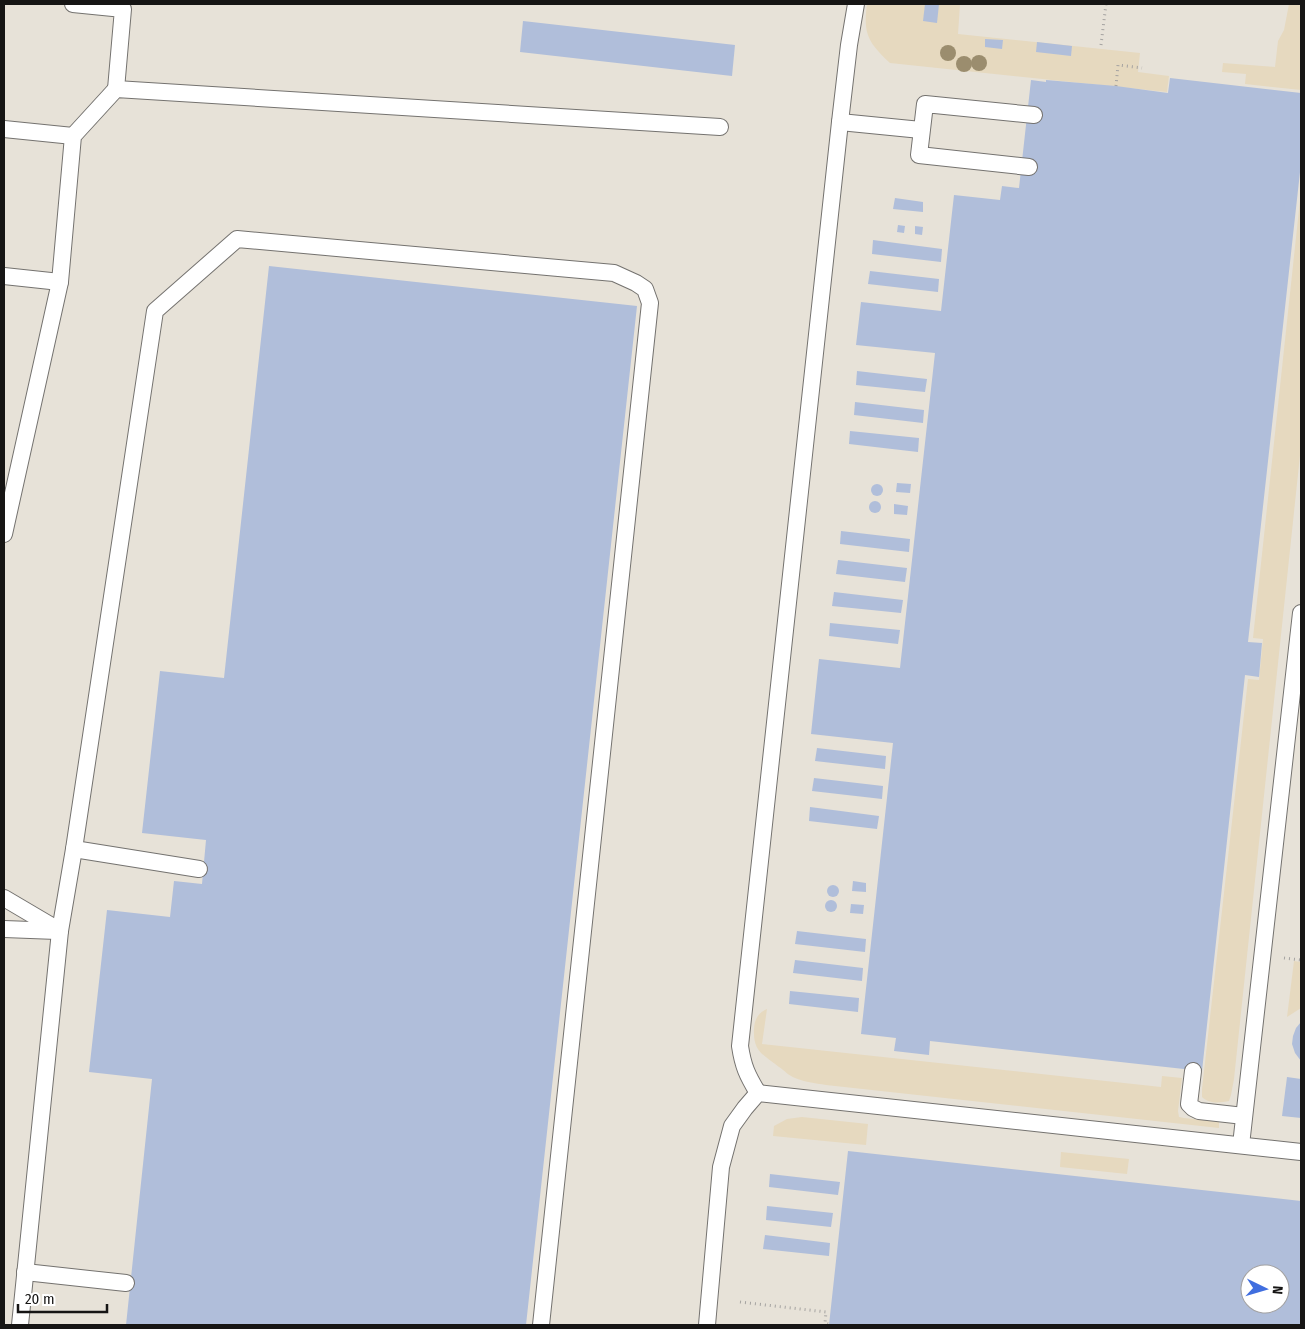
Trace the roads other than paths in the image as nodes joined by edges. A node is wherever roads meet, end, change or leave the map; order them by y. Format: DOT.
graph roads {
  1 [pos="72,4"];
  2 [pos="856,4"];
  3 [pos="116,89"];
  4 [pos="1034,115"];
  5 [pos="840,122"];
  6 [pos="720,127"];
  7 [pos="4,128"];
  8 [pos="921,130"];
  9 [pos="72,136"];
  10 [pos="1029,167"];
  11 [pos="4,276"];
  12 [pos="60,282"];
  13 [pos="4,534"];
  14 [pos="1301,613"];
  15 [pos="74,849"];
  16 [pos="199,869"];
  17 [pos="4,898"];
  18 [pos="4,930"];
  19 [pos="60,931"];
  20 [pos="1192,1071"];
  21 [pos="758,1093"];
  22 [pos="1244,1116"];
  23 [pos="1241,1145"];
  24 [pos="1301,1152"];
  25 [pos="25,1272"];
  26 [pos="126,1283"];
  27 [pos="20,1325"];
  28 [pos="541,1325"];
  29 [pos="707,1325"];
  1 -- 3 [label="lane"];
  2 -- 5 [label="lane"];
  3 -- 6 [label="lane"];
  3 -- 9 [label="lane"];
  4 -- 8 [label="lane"];
  5 -- 8 [label="lane"];
  5 -- 21 [label="lane"];
  7 -- 9 [label="lane"];
  8 -- 10 [label="lane"];
  9 -- 12 [label="lane"];
  11 -- 12 [label="lane"];
  12 -- 13 [label="lane"];
  14 -- 22 [label="lane"];
  15 -- 16 [label="lane"];
  15 -- 19 [label="lane"];
  15 -- 28 [label="lane"];
  17 -- 19 [label="lane"];
  18 -- 19 [label="lane"];
  19 -- 25 [label="lane"];
  20 -- 22 [label="lane"];
  21 -- 23 [label="lane"];
  21 -- 29 [label="lane"];
  22 -- 23 [label="lane"];
  23 -- 24 [label="lane"];
  25 -- 26 [label="lane"];
  25 -- 27 [label="lane"];
}
